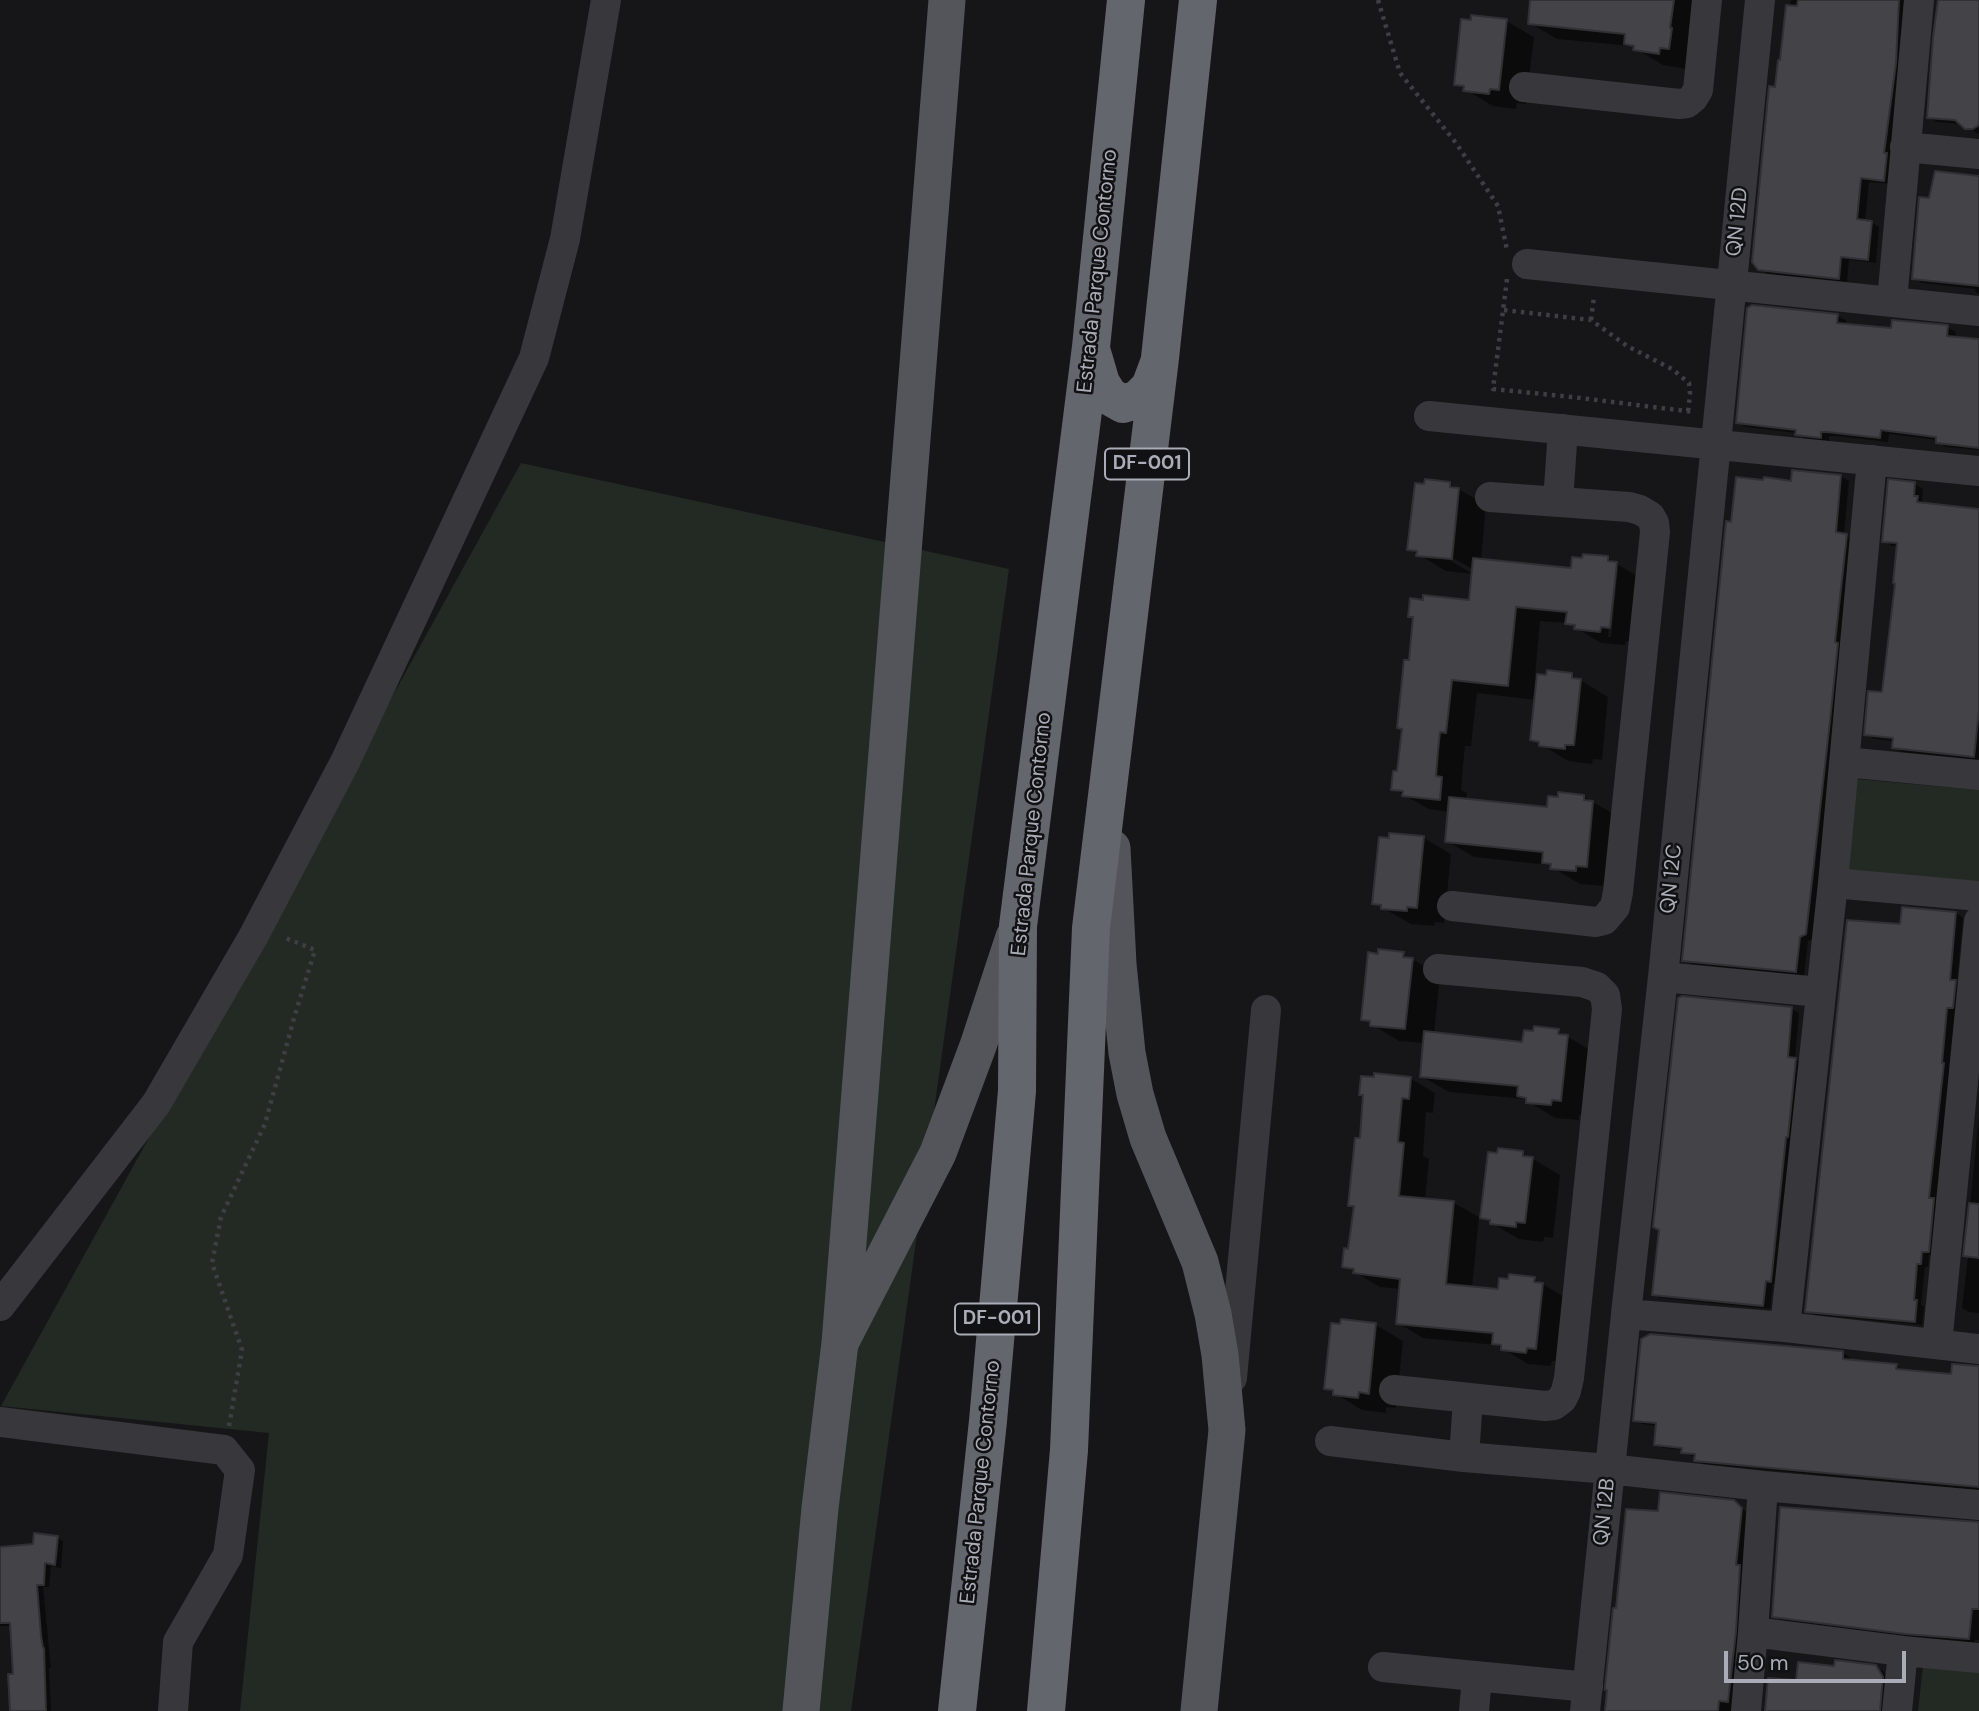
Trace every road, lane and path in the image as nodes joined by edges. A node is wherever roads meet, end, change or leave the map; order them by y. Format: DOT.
graph roads {
  1 [pos="606,0"];
  2 [pos="947,0"];
  3 [pos="1126,0"];
  4 [pos="1198,0"];
  5 [pos="1707,0"];
  6 [pos="1760,0"];
  7 [pos="1919,0"];
  8 [pos="1524,87"];
  9 [pos="1905,147"];
  10 [pos="1979,154"];
  11 [pos="1527,264"];
  12 [pos="1732,285"];
  13 [pos="1892,302"];
  14 [pos="1504,310"];
  15 [pos="1979,311"];
  16 [pos="1091,347"];
  17 [pos="1160,358"];
  18 [pos="1429,416"];
  19 [pos="1563,429"];
  20 [pos="1683,440"];
  21 [pos="1716,443"];
  22 [pos="1872,460"];
  23 [pos="1979,471"];
  24 [pos="1490,497"];
  25 [pos="1558,502"];
  26 [pos="1844,762"];
  27 [pos="1979,775"];
  28 [pos="1109,784"];
  29 [pos="1833,883"];
  30 [pos="1979,896"];
  31 [pos="1452,906"];
  32 [pos="1979,921"];
  33 [pos="1018,926"];
  34 [pos="258,927"];
  35 [pos="1438,969"];
  36 [pos="1663,977"];
  37 [pos="1820,992"];
  38 [pos="1266,1010"];
  39 [pos="0,1306"];
  40 [pos="1626,1314"];
  41 [pos="1785,1328"];
  42 [pos="840,1343"];
  43 [pos="1937,1344"];
  44 [pos="1979,1349"];
  45 [pos="1394,1390"];
  46 [pos="1468,1399"];
  47 [pos="0,1422"];
  48 [pos="1227,1430"];
  49 [pos="1330,1441"];
  50 [pos="224,1450"];
  51 [pos="1464,1457"];
  52 [pos="1609,1469"];
  53 [pos="1763,1486"];
  54 [pos="1979,1506"];
  55 [pos="1753,1632"];
  56 [pos="1903,1651"];
  57 [pos="1979,1658"];
  58 [pos="1382,1667"];
  59 [pos="1477,1677"];
  60 [pos="1587,1699"];
  61 [pos="173,1711"];
  62 [pos="801,1711"];
  63 [pos="957,1711"];
  64 [pos="1046,1711"];
  65 [pos="1199,1711"];
  66 [pos="1474,1711"];
  67 [pos="1746,1711"];
  68 [pos="1897,1711"];
  1 -- 34 [label="street"];
  2 -- 42 [label="main road"];
  3 -- 16 [label="highway, Estrada Parque Contorno / DF-001"];
  4 -- 17 [label="highway, DF-001"];
  5 -- 8 [label="street"];
  6 -- 12 [label="street, QN 12D"];
  7 -- 9 [label="street"];
  9 -- 10 [label="street"];
  9 -- 13 [label="street"];
  11 -- 12 [label="street"];
  12 -- 13 [label="street"];
  12 -- 21 [label="street, QN 12D"];
  13 -- 15 [label="street"];
  14 -- 20 [label="path"];
  16 -- 17 [label="highway"];
  16 -- 33 [label="highway, Estrada Parque Contorno / DF-001"];
  17 -- 28 [label="highway, DF-001"];
  18 -- 19 [label="street"];
  19 -- 20 [label="street"];
  19 -- 25 [label="street"];
  20 -- 21 [label="street"];
  21 -- 22 [label="street"];
  21 -- 36 [label="street, QN 12C"];
  22 -- 23 [label="street"];
  22 -- 26 [label="street"];
  24 -- 25 [label="street"];
  25 -- 31 [label="street"];
  26 -- 27 [label="street"];
  26 -- 29 [label="street"];
  28 -- 48 [label="main road"];
  28 -- 64 [label="highway, DF-001"];
  29 -- 30 [label="street"];
  29 -- 37 [label="street"];
  32 -- 43 [label="street"];
  33 -- 42 [label="main road"];
  33 -- 63 [label="highway, Estrada Parque Contorno / DF-001"];
  34 -- 39 [label="street"];
  34 -- 50 [label="path"];
  35 -- 46 [label="street"];
  36 -- 37 [label="street"];
  36 -- 40 [label="street, QN 12C"];
  37 -- 41 [label="street"];
  38 -- 48 [label="street"];
  40 -- 41 [label="street"];
  40 -- 52 [label="street, QN 12B"];
  41 -- 43 [label="street"];
  42 -- 62 [label="main road"];
  43 -- 44 [label="street"];
  45 -- 46 [label="street"];
  46 -- 51 [label="street"];
  47 -- 50 [label="street"];
  48 -- 65 [label="main road"];
  49 -- 51 [label="street"];
  50 -- 61 [label="street"];
  51 -- 52 [label="street"];
  52 -- 53 [label="street"];
  52 -- 60 [label="street, QN 12B"];
  53 -- 54 [label="street"];
  53 -- 55 [label="street"];
  55 -- 56 [label="street"];
  55 -- 67 [label="street"];
  56 -- 57 [label="street"];
  56 -- 68 [label="street"];
  58 -- 59 [label="street"];
  59 -- 60 [label="street"];
  59 -- 66 [label="street"];
}
